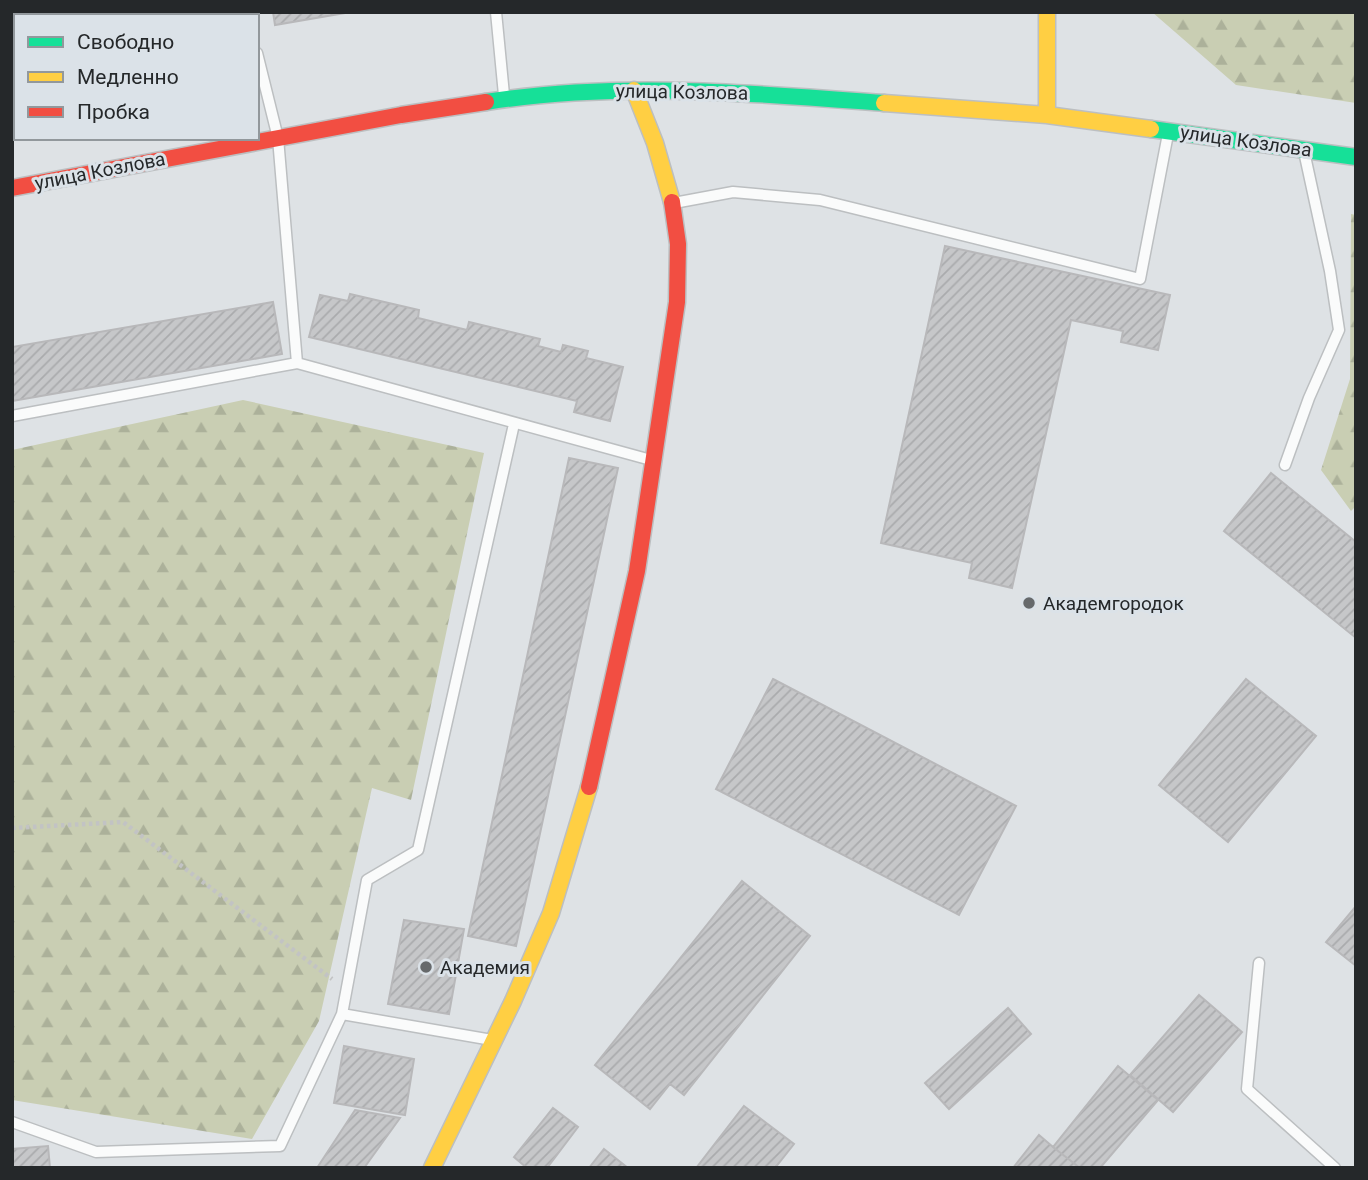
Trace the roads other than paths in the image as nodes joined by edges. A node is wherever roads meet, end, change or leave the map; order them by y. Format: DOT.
graph roads {
  1 [pos="496,12"];
  2 [pos="1047,12"];
  3 [pos="259,61"];
  4 [pos="634,90"];
  5 [pos="505,99"];
  6 [pos="1047,115"];
  7 [pos="1168,130"];
  8 [pos="278,138"];
  9 [pos="1303,148"];
  10 [pos="1356,157"];
  11 [pos="12,188"];
  12 [pos="673,203"];
  13 [pos="297,363"];
  14 [pos="12,416"];
  15 [pos="514,424"];
  16 [pos="653,460"];
  17 [pos="1285,465"];
  18 [pos="1259,963"];
  19 [pos="342,1014"];
  20 [pos="494,1040"];
  21 [pos="12,1122"];
  22 [pos="432,1168"];
  23 [pos="1335,1168"];
  1 -- 5 [label="lane"];
  2 -- 6 [label="main road"];
  3 -- 8 [label="lane"];
  4 -- 5 [label="main road, улица Козлова"];
  4 -- 6 [label="main road, улица Козлова"];
  4 -- 12 [label="main road"];
  5 -- 8 [label="main road, улица Козлова"];
  6 -- 7 [label="main road, улица Козлова"];
  7 -- 9 [label="main road, улица Козлова"];
  7 -- 12 [label="lane"];
  8 -- 11 [label="main road, улица Козлова"];
  8 -- 13 [label="lane"];
  9 -- 10 [label="main road, улица Козлова"];
  9 -- 17 [label="lane"];
  12 -- 16 [label="main road"];
  13 -- 14 [label="lane"];
  13 -- 15 [label="lane"];
  15 -- 16 [label="lane"];
  15 -- 19 [label="lane"];
  16 -- 20 [label="main road"];
  18 -- 23 [label="lane"];
  19 -- 20 [label="lane"];
  19 -- 21 [label="lane"];
  20 -- 22 [label="main road"];
}
